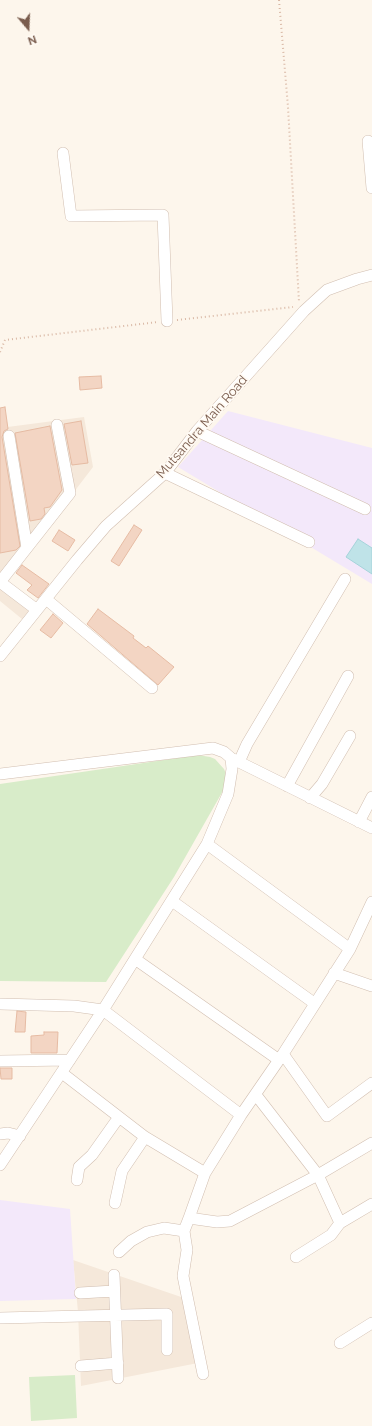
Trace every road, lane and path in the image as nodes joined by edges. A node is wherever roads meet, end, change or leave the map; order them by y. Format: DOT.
graph roads {
  1 [pos="279,0"];
  2 [pos="368,141"];
  3 [pos="63,152"];
  4 [pos="372,188"];
  5 [pos="372,275"];
  6 [pos="167,321"];
  7 [pos="0,352"];
  8 [pos="57,425"];
  9 [pos="197,431"];
  10 [pos="9,436"];
  11 [pos="165,473"];
  12 [pos="365,509"];
  13 [pos="309,542"];
  14 [pos="27,548"];
  15 [pos="345,579"];
  16 [pos="0,582"];
  17 [pos="46,599"];
  18 [pos="37,610"];
  19 [pos="0,656"];
  20 [pos="348,676"];
  21 [pos="152,688"];
  22 [pos="350,736"];
  23 [pos="235,760"];
  24 [pos="0,774"];
  25 [pos="287,786"];
  26 [pos="372,797"];
  27 [pos="310,798"];
  28 [pos="359,822"];
  29 [pos="372,828"];
  30 [pos="207,844"];
  31 [pos="172,901"];
  32 [pos="372,902"];
  33 [pos="369,914"];
  34 [pos="350,949"];
  35 [pos="135,959"];
  36 [pos="334,973"];
  37 [pos="372,986"];
  38 [pos="314,1003"];
  39 [pos="0,1004"];
  40 [pos="103,1010"];
  41 [pos="281,1057"];
  42 [pos="70,1060"];
  43 [pos="0,1061"];
  44 [pos="62,1073"];
  45 [pos="372,1083"];
  46 [pos="256,1095"];
  47 [pos="241,1115"];
  48 [pos="119,1116"];
  49 [pos="0,1134"];
  50 [pos="20,1136"];
  51 [pos="145,1137"];
  52 [pos="372,1143"];
  53 [pos="0,1165"];
  54 [pos="205,1173"];
  55 [pos="318,1175"];
  56 [pos="77,1180"];
  57 [pos="115,1203"];
  58 [pos="372,1204"];
  59 [pos="189,1218"];
  60 [pos="340,1223"];
  61 [pos="184,1231"];
  62 [pos="119,1252"];
  63 [pos="296,1257"];
  64 [pos="114,1275"];
  65 [pos="114,1291"];
  66 [pos="80,1293"];
  67 [pos="116,1316"];
  68 [pos="0,1318"];
  69 [pos="372,1323"];
  70 [pos="340,1343"];
  71 [pos="167,1350"];
  72 [pos="118,1363"];
  73 [pos="81,1366"];
  74 [pos="203,1374"];
  75 [pos="118,1378"];
  1 -- 6 [label="path"];
  2 -- 4 [label="street"];
  3 -- 6 [label="street"];
  5 -- 9 [label="street, Mutsandra Main Road"];
  6 -- 7 [label="path"];
  8 -- 14 [label="street"];
  9 -- 11 [label="street, Mutsandra Main Road"];
  9 -- 12 [label="street"];
  10 -- 14 [label="street"];
  11 -- 13 [label="street"];
  11 -- 17 [label="street, Mutsandra Main Road"];
  14 -- 16 [label="street"];
  15 -- 23 [label="street"];
  16 -- 18 [label="street"];
  17 -- 18 [label="street, Mutsandra Main Road"];
  17 -- 21 [label="street"];
  18 -- 19 [label="street, Mutsandra Main Road"];
  20 -- 25 [label="street"];
  22 -- 27 [label="street"];
  23 -- 24 [label="street"];
  23 -- 25 [label="street"];
  23 -- 30 [label="street"];
  25 -- 27 [label="street"];
  26 -- 28 [label="street"];
  27 -- 28 [label="street"];
  28 -- 29 [label="street"];
  30 -- 31 [label="street"];
  30 -- 34 [label="street"];
  31 -- 35 [label="street"];
  31 -- 38 [label="street"];
  32 -- 33 [label="street"];
  33 -- 34 [label="street"];
  34 -- 36 [label="street"];
  35 -- 40 [label="street"];
  35 -- 41 [label="street"];
  36 -- 37 [label="street"];
  36 -- 38 [label="street"];
  38 -- 41 [label="street"];
  39 -- 40 [label="street"];
  40 -- 42 [label="street"];
  40 -- 47 [label="street"];
  41 -- 45 [label="street"];
  41 -- 46 [label="street"];
  42 -- 43 [label="street"];
  42 -- 44 [label="street"];
  44 -- 48 [label="street"];
  44 -- 50 [label="street"];
  46 -- 47 [label="street"];
  46 -- 55 [label="street"];
  47 -- 54 [label="street"];
  48 -- 51 [label="street"];
  48 -- 56 [label="street"];
  49 -- 50 [label="street"];
  50 -- 53 [label="street"];
  51 -- 54 [label="street"];
  51 -- 57 [label="street"];
  52 -- 55 [label="street"];
  54 -- 59 [label="street"];
  55 -- 59 [label="street"];
  55 -- 60 [label="street"];
  58 -- 60 [label="street"];
  59 -- 61 [label="street"];
  60 -- 63 [label="street"];
  61 -- 62 [label="street"];
  61 -- 74 [label="street"];
  64 -- 65 [label="street"];
  65 -- 66 [label="street"];
  65 -- 67 [label="street"];
  67 -- 68 [label="street"];
  67 -- 71 [label="street"];
  67 -- 72 [label="street"];
  69 -- 70 [label="street"];
  72 -- 73 [label="street"];
  72 -- 75 [label="street"];
}
